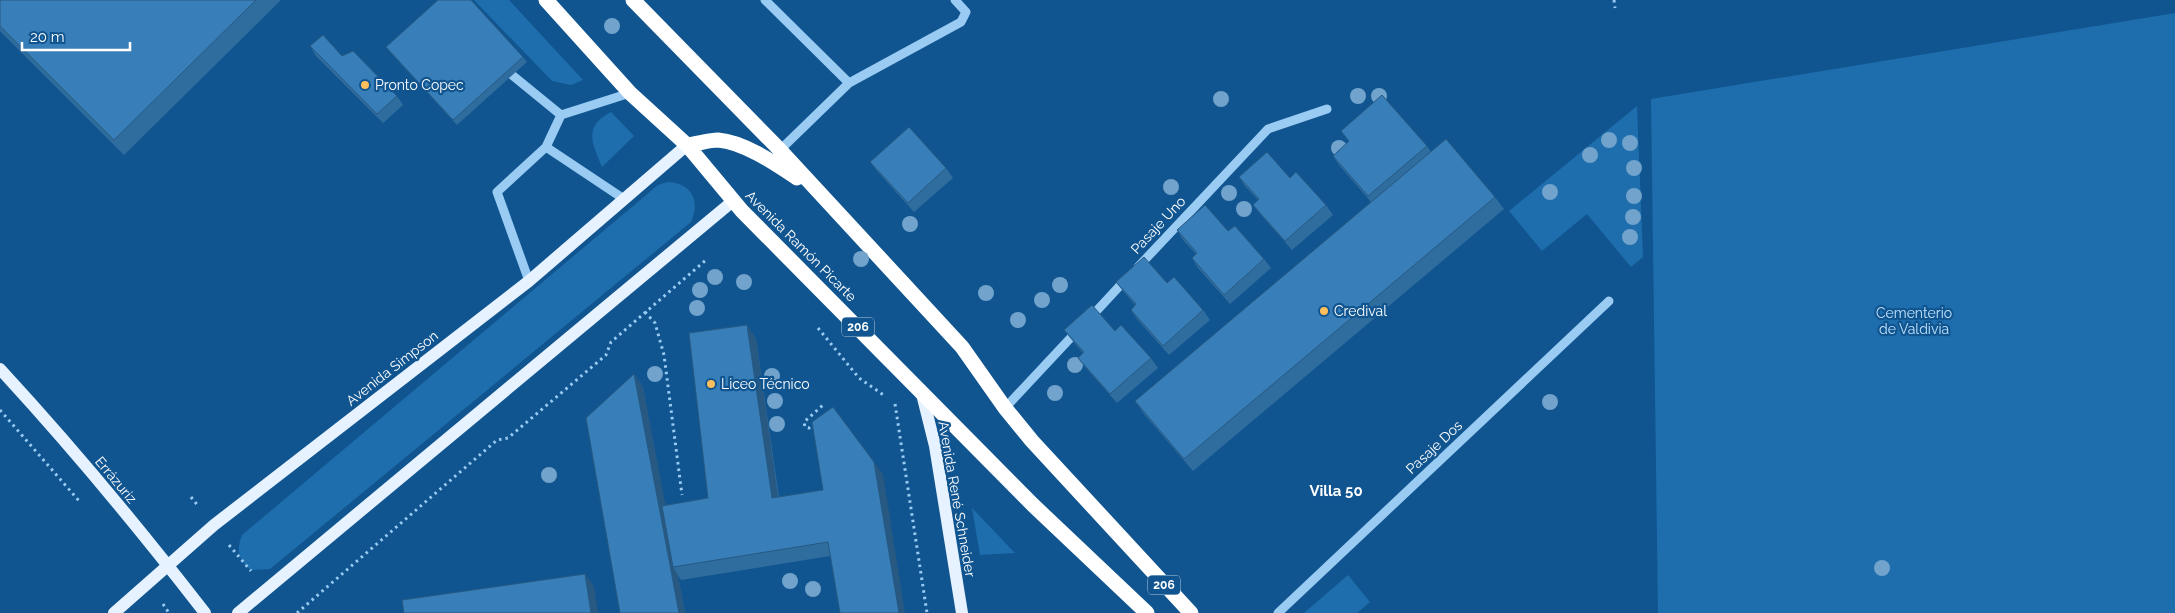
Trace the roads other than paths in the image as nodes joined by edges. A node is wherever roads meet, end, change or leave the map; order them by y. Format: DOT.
graph roads {
  1 [pos="546,0"];
  2 [pos="633,0"];
  3 [pos="764,0"];
  4 [pos="955,0"];
  5 [pos="512,76"];
  6 [pos="849,83"];
  7 [pos="630,93"];
  8 [pos="1327,109"];
  9 [pos="561,115"];
  10 [pos="687,145"];
  11 [pos="546,147"];
  12 [pos="780,150"];
  13 [pos="815,190"];
  14 [pos="624,199"];
  15 [pos="733,201"];
  16 [pos="528,281"];
  17 [pos="1609,301"];
  18 [pos="0,369"];
  19 [pos="921,390"];
  20 [pos="1005,408"];
  21 [pos="168,565"];
  22 [pos="114,613"];
  23 [pos="205,613"];
  24 [pos="238,613"];
  25 [pos="962,613"];
  26 [pos="1147,613"];
  27 [pos="1191,613"];
  28 [pos="1278,613"];
  1 -- 7 [label="highway, Avenida Ramón Picarte / 206"];
  2 -- 12 [label="highway, 206"];
  3 -- 6 [label="street"];
  4 -- 6 [label="street"];
  5 -- 9 [label="street"];
  6 -- 12 [label="street"];
  7 -- 9 [label="street"];
  7 -- 10 [label="highway, Avenida Ramón Picarte / 206"];
  8 -- 20 [label="street, Pasaje Uno"];
  9 -- 11 [label="street"];
  10 -- 13 [label="highway"];
  10 -- 14 [label="main road, Avenida Simpson"];
  10 -- 15 [label="highway, Avenida Ramón Picarte / 206"];
  11 -- 14 [label="street"];
  11 -- 16 [label="street"];
  12 -- 13 [label="highway, 206"];
  13 -- 20 [label="highway, 206"];
  14 -- 16 [label="main road, Avenida Simpson"];
  15 -- 19 [label="highway, Avenida Ramón Picarte / 206"];
  15 -- 24 [label="main road"];
  16 -- 21 [label="main road, Avenida Simpson"];
  17 -- 28 [label="street, Pasaje Dos"];
  18 -- 21 [label="main road, Errázuriz"];
  19 -- 25 [label="main road, Avenida René Schneider"];
  19 -- 26 [label="highway, Avenida Ramón Picarte / 206"];
  20 -- 27 [label="highway, 206"];
  21 -- 22 [label="main road, Avenida Simpson"];
  21 -- 23 [label="main road, Errázuriz"];
}
